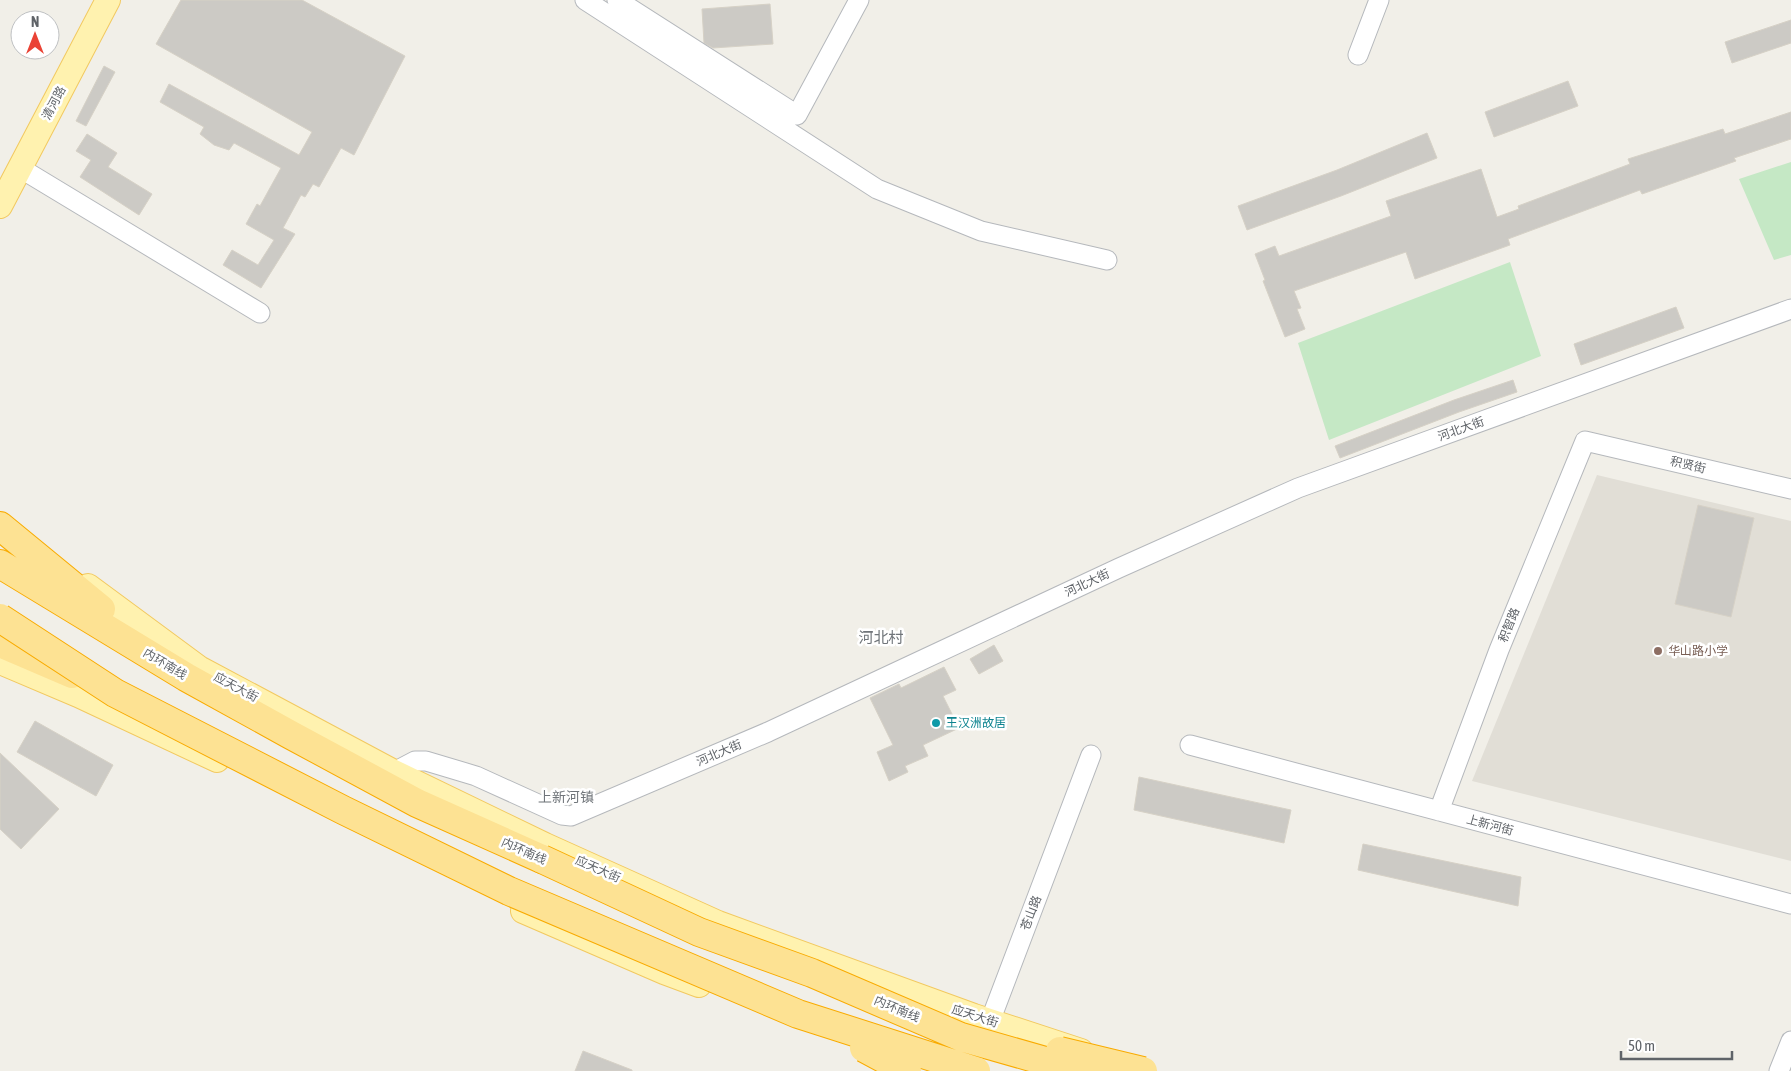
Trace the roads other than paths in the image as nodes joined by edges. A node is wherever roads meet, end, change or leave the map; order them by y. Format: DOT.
graph roads {
  1 [pos="108,0"];
  2 [pos="585,0"];
  3 [pos="617,0"];
  4 [pos="859,0"];
  5 [pos="1380,0"];
  6 [pos="1358,55"];
  7 [pos="20,168"];
  8 [pos="0,206"];
  9 [pos="1107,260"];
  10 [pos="1791,309"];
  11 [pos="260,313"];
  12 [pos="1585,441"];
  13 [pos="1791,489"];
  14 [pos="0,511"];
  15 [pos="0,526"];
  16 [pos="0,564"];
  17 [pos="0,618"];
  18 [pos="0,643"];
  19 [pos="0,662"];
  20 [pos="186,677"];
  21 [pos="116,693"];
  22 [pos="1190,745"];
  23 [pos="1091,755"];
  24 [pos="394,772"];
  25 [pos="1439,811"];
  26 [pos="1791,904"];
  27 [pos="812,973"];
  28 [pos="798,1014"];
  29 [pos="982,1019"];
  30 [pos="1791,1041"];
  31 [pos="908,1071"];
  32 [pos="933,1071"];
  33 [pos="956,1071"];
  34 [pos="971,1071"];
  35 [pos="976,1071"];
  36 [pos="1080,1071"];
  37 [pos="1143,1071"];
  38 [pos="1779,1071"];
  1 -- 7 [label="main road, 清河路"];
  2 -- 9 [label="street"];
  3 -- 4 [label="street"];
  5 -- 6 [label="street"];
  7 -- 8 [label="main road, 清河路"];
  7 -- 11 [label="street"];
  10 -- 24 [label="street, 河北大街"];
  12 -- 13 [label="street, 积贤街"];
  12 -- 25 [label="street, 积智路"];
  14 -- 24 [label="main road, 应天大街"];
  15 -- 20 [label="highway"];
  16 -- 20 [label="highway, 内环南线"];
  17 -- 21 [label="highway, bridge"];
  18 -- 21 [label="highway, bridge"];
  19 -- 32 [label="main road"];
  20 -- 27 [label="highway, 内环南线, bridge"];
  21 -- 28 [label="highway, bridge"];
  22 -- 25 [label="street, 上新河街"];
  23 -- 29 [label="street, 苍山路"];
  24 -- 29 [label="main road, 应天大街"];
  25 -- 26 [label="street, 上新河街"];
  27 -- 36 [label="highway, 内环南线, bridge"];
  27 -- 37 [label="highway, bridge"];
  28 -- 31 [label="highway, bridge"];
  28 -- 35 [label="highway, bridge"];
  29 -- 33 [label="street, 苍山路"];
  29 -- 34 [label="street, 苍山路"];
  29 -- 37 [label="main road, 应天大街"];
  30 -- 38 [label="street"];
}
